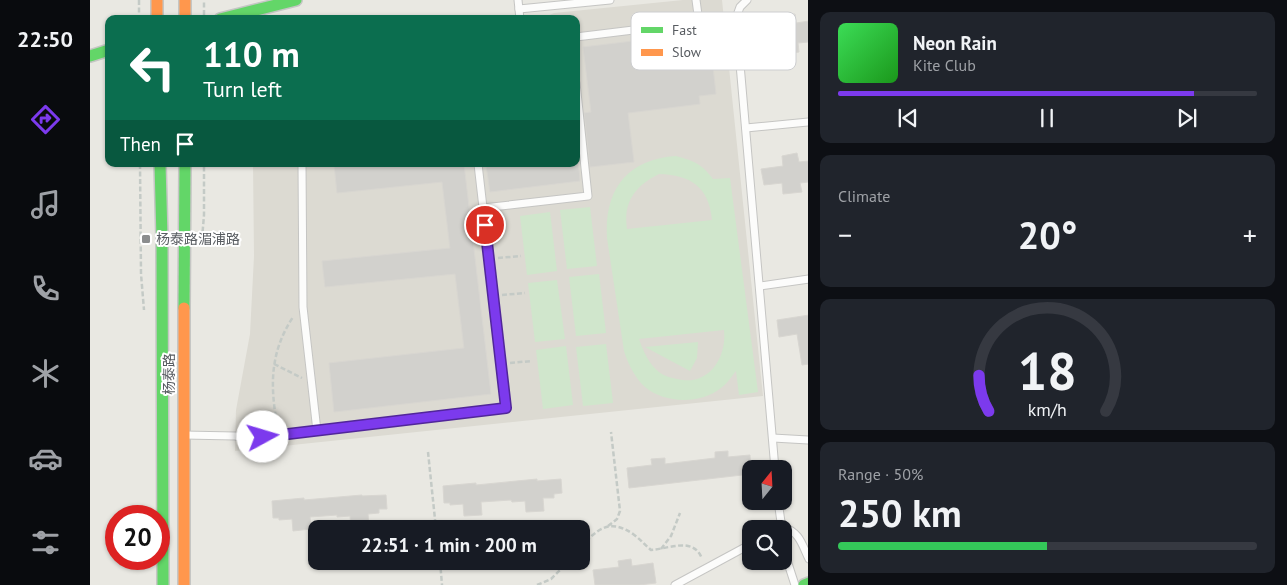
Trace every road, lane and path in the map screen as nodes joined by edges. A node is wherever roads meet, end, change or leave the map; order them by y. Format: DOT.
graph roads {
  1 [pos="139,0"];
  2 [pos="157,0"];
  3 [pos="185,0"];
  4 [pos="204,0"];
  5 [pos="296,0"];
  6 [pos="518,0"];
  7 [pos="610,0"];
  8 [pos="747,0"];
  9 [pos="519,9"];
  10 [pos="738,12"];
  11 [pos="139,15"];
  12 [pos="157,15"];
  13 [pos="185,15"];
  14 [pos="204,15"];
  15 [pos="236,15"];
  16 [pos="520,15"];
  17 [pos="631,30"];
  18 [pos="580,37"];
  19 [pos="105,51"];
  20 [pos="90,56"];
  21 [pos="741,70"];
  22 [pos="808,122"];
  23 [pos="580,126"];
  24 [pos="746,128"];
  25 [pos="160,167"];
  26 [pos="185,167"];
  27 [pos="302,167"];
  28 [pos="478,167"];
  29 [pos="484,208"];
  30 [pos="521,256"];
  31 [pos="489,259"];
  32 [pos="808,279"];
  33 [pos="760,286"];
  34 [pos="525,293"];
  35 [pos="494,296"];
  36 [pos="303,307"];
  37 [pos="532,361"];
  38 [pos="274,364"];
  39 [pos="501,364"];
  40 [pos="311,383"];
  41 [pos="317,431"];
  42 [pos="611,432"];
  43 [pos="184,435"];
  44 [pos="279,435"];
  45 [pos="773,438"];
  46 [pos="808,440"];
  47 [pos="428,452"];
  48 [pos="774,460"];
  49 [pos="680,513"];
  50 [pos="435,520"];
  51 [pos="607,527"];
  52 [pos="792,531"];
  53 [pos="590,538"];
  54 [pos="742,549"];
  55 [pos="660,550"];
  56 [pos="808,559"];
  57 [pos="706,568"];
  58 [pos="441,570"];
  59 [pos="560,570"];
  60 [pos="790,570"];
  61 [pos="808,583"];
  62 [pos="163,585"];
  63 [pos="184,585"];
  64 [pos="442,585"];
  65 [pos="537,585"];
  66 [pos="676,585"];
  67 [pos="795,585"];
  68 [pos="804,585"];
  1 -- 11 [label="path"];
  2 -- 12 [label="main road"];
  3 -- 13 [label="main road"];
  4 -- 14 [label="path"];
  5 -- 15 [label="main road"];
  6 -- 9 [label="lane"];
  7 -- 9 [label="lane"];
  8 -- 10 [label="lane"];
  9 -- 16 [label="lane"];
  17 -- 18 [label="lane"];
  19 -- 20 [label="main road"];
  21 -- 24 [label="lane"];
  22 -- 24 [label="lane"];
  23 -- 29 [label="lane"];
  24 -- 33 [label="lane"];
  25 -- 62 [label="main road, 杨泰路"];
  26 -- 43 [label="main road, 杨泰路"];
  27 -- 36 [label="lane"];
  28 -- 29 [label="lane"];
  29 -- 31 [label="lane"];
  30 -- 31 [label="path"];
  31 -- 35 [label="lane"];
  32 -- 33 [label="lane"];
  33 -- 45 [label="lane"];
  34 -- 35 [label="path"];
  35 -- 39 [label="lane"];
  36 -- 38 [label="path"];
  36 -- 40 [label="lane"];
  37 -- 39 [label="path"];
  38 -- 40 [label="path"];
  38 -- 44 [label="path"];
  39 -- 41 [label="lane"];
  40 -- 41 [label="lane"];
  41 -- 44 [label="lane"];
  42 -- 51 [label="path"];
  43 -- 44 [label="lane"];
  43 -- 63 [label="main road, 杨泰路"];
  45 -- 46 [label="lane"];
  45 -- 48 [label="lane"];
  47 -- 50 [label="path"];
  49 -- 55 [label="path"];
  51 -- 53 [label="path"];
  51 -- 55 [label="path"];
  52 -- 56 [label="lane"];
  54 -- 57 [label="lane"];
  55 -- 57 [label="path"];
  57 -- 66 [label="lane"];
  58 -- 64 [label="path"];
  59 -- 65 [label="path"];
  60 -- 67 [label="lane"];
  61 -- 68 [label="main road"];
}
